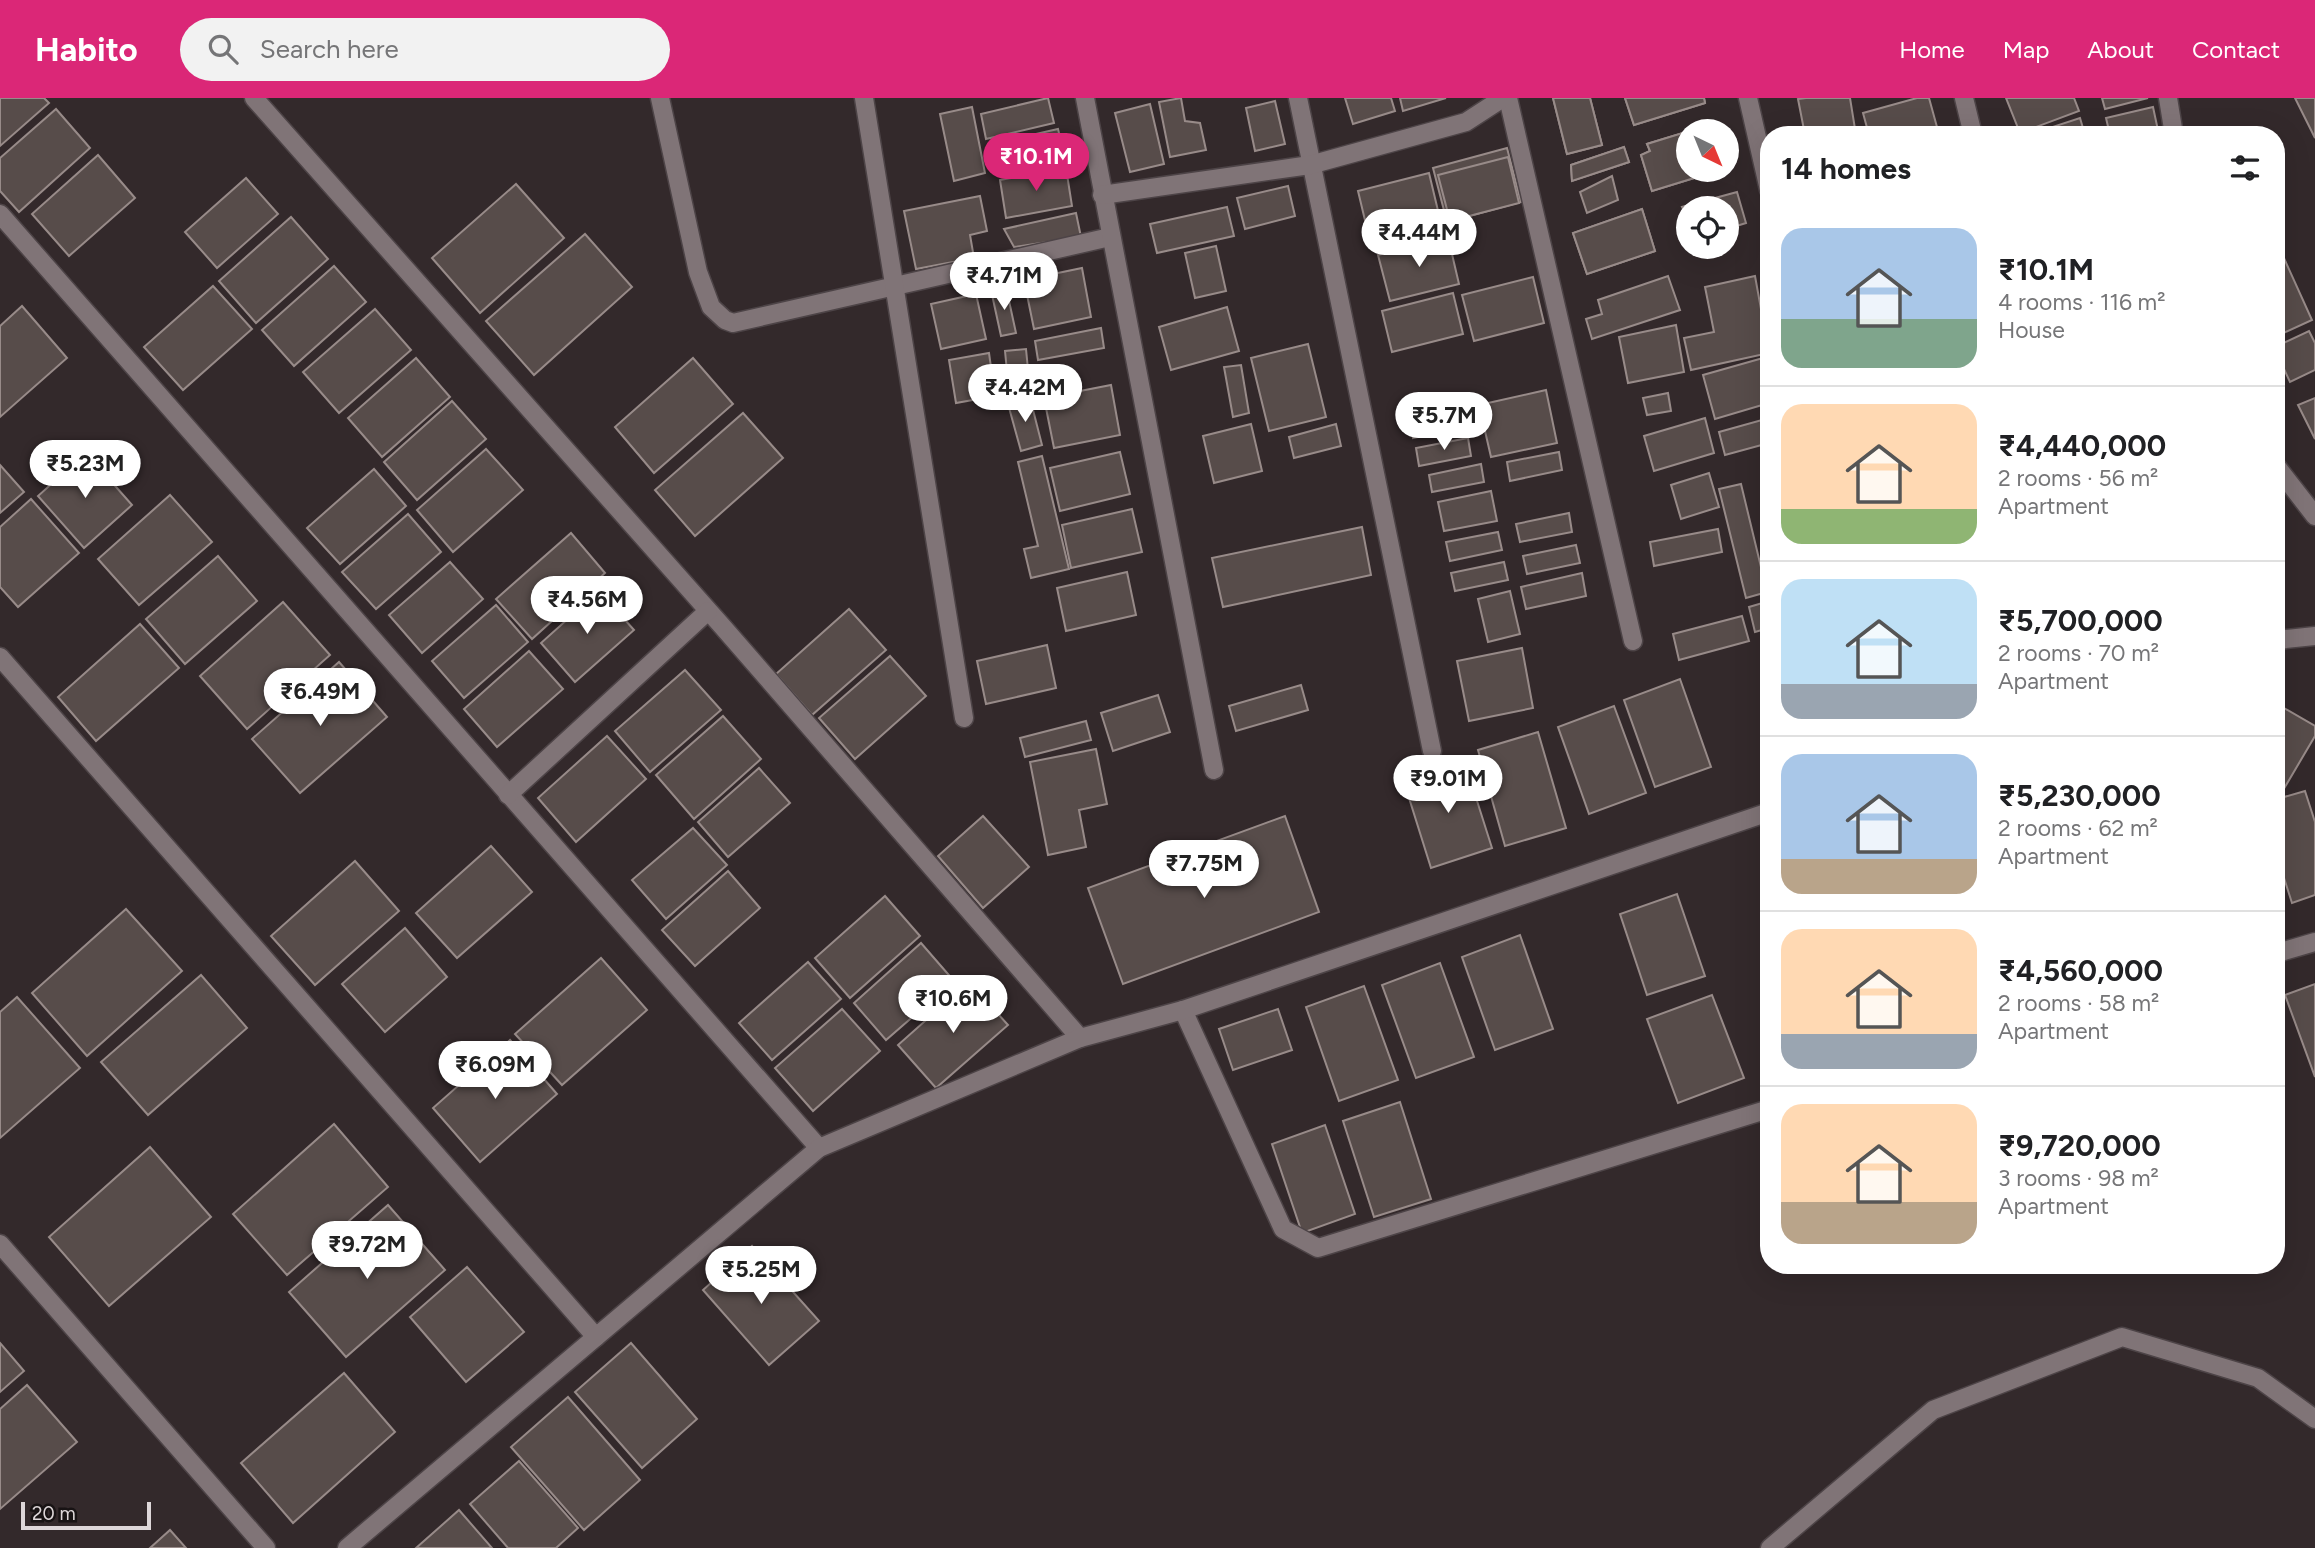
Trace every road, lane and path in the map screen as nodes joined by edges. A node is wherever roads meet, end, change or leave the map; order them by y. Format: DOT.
graph roads {
  1 [pos="254,98"];
  2 [pos="660,98"];
  3 [pos="864,98"];
  4 [pos="1085,98"];
  5 [pos="1298,98"];
  6 [pos="1505,98"];
  7 [pos="1748,98"];
  8 [pos="1964,98"];
  9 [pos="2168,98"];
  10 [pos="1971,126"];
  11 [pos="2173,126"];
  12 [pos="1760,151"];
  13 [pos="1310,164"];
  14 [pos="1102,195"];
  15 [pos="0,214"];
  16 [pos="1110,237"];
  17 [pos="896,287"];
  18 [pos="2285,477"];
  19 [pos="2315,516"];
  20 [pos="708,611"];
  21 [pos="2315,636"];
  22 [pos="2285,639"];
  23 [pos="1633,640"];
  24 [pos="0,657"];
  25 [pos="964,718"];
  26 [pos="1432,751"];
  27 [pos="1214,770"];
  28 [pos="508,794"];
  29 [pos="1760,815"];
  30 [pos="2315,942"];
  31 [pos="2285,951"];
  32 [pos="1183,1010"];
  33 [pos="1080,1038"];
  34 [pos="1760,1112"];
  35 [pos="819,1148"];
  36 [pos="0,1244"];
  37 [pos="596,1337"];
  38 [pos="2315,1419"];
  39 [pos="266,1548"];
  40 [pos="347,1548"];
  41 [pos="1770,1548"];
  1 -- 20 [label="street"];
  2 -- 17 [label="street"];
  3 -- 17 [label="street"];
  4 -- 14 [label="street"];
  5 -- 13 [label="street"];
  6 -- 13 [label="street"];
  6 -- 23 [label="street"];
  7 -- 12 [label="street"];
  8 -- 10 [label="street"];
  9 -- 11 [label="street"];
  13 -- 14 [label="street"];
  13 -- 26 [label="street"];
  14 -- 16 [label="street"];
  15 -- 28 [label="street"];
  16 -- 17 [label="street"];
  16 -- 27 [label="street"];
  17 -- 25 [label="street"];
  18 -- 19 [label="street"];
  20 -- 28 [label="street"];
  20 -- 33 [label="street"];
  21 -- 22 [label="street"];
  24 -- 37 [label="street"];
  28 -- 35 [label="street"];
  29 -- 32 [label="street"];
  30 -- 31 [label="street"];
  32 -- 33 [label="street"];
  32 -- 34 [label="street"];
  33 -- 35 [label="street"];
  35 -- 37 [label="street"];
  36 -- 39 [label="street"];
  37 -- 40 [label="street"];
  38 -- 41 [label="street"];
}
